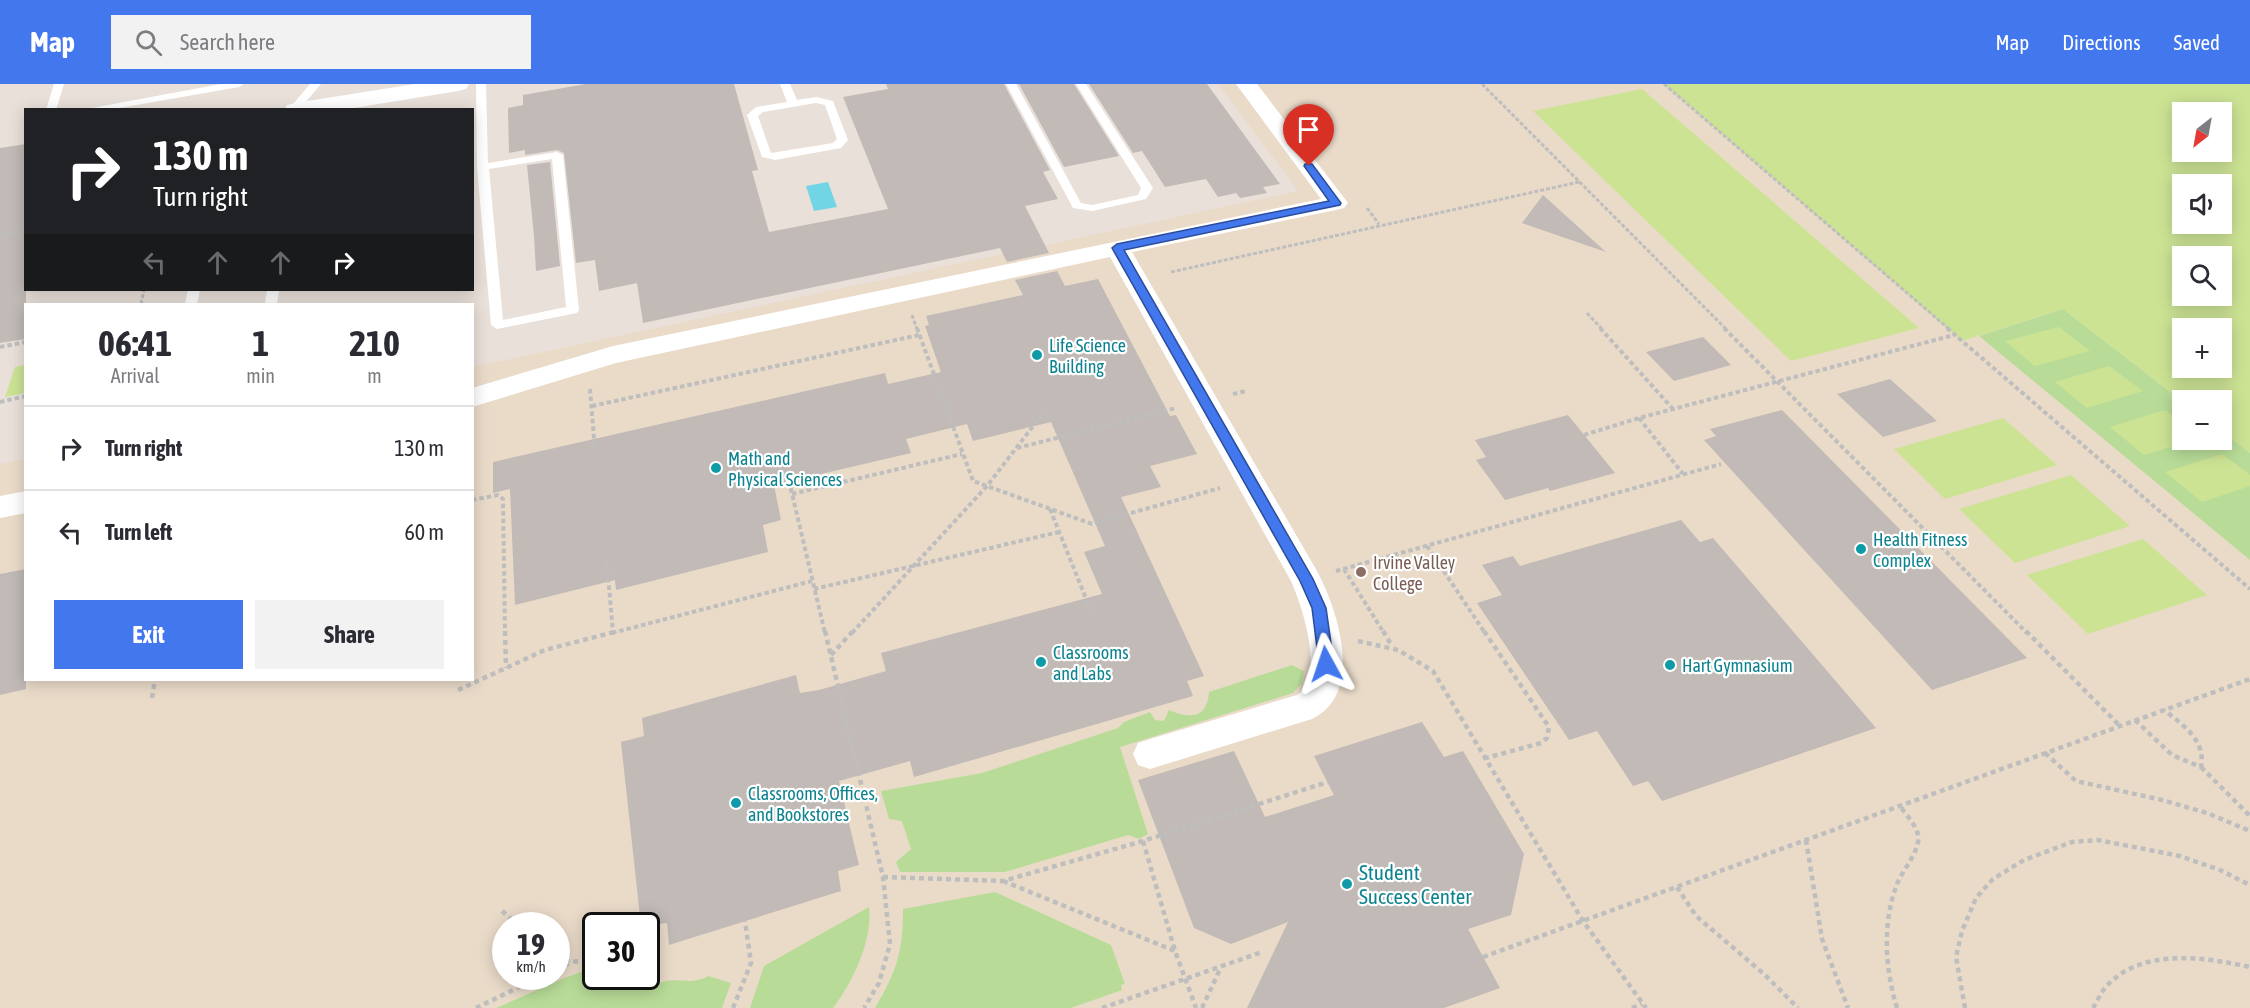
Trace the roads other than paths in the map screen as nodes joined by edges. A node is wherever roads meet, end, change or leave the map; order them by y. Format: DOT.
graph roads {
  1 [pos="59,84"];
  2 [pos="239,84"];
  3 [pos="316,84"];
  4 [pos="458,84"];
  5 [pos="482,84"];
  6 [pos="785,84"];
  7 [pos="1011,84"];
  8 [pos="1081,84"];
  9 [pos="1246,84"];
  10 [pos="793,104"];
  11 [pos="52,108"];
  12 [pos="98,108"];
  13 [pos="296,108"];
  14 [pos="307,108"];
  15 [pos="483,167"];
  16 [pos="1117,248"];
  17 [pos="474,397"];
  18 [pos="24,502"];
  19 [pos="0,507"];
  20 [pos="1150,754"];
  1 -- 11 [label="lane"];
  2 -- 12 [label="lane"];
  3 -- 13 [label="lane"];
  4 -- 14 [label="street"];
  5 -- 15 [label="lane"];
  6 -- 10 [label="lane"];
  7 -- 8 [label="lane"];
  9 -- 16 [label="street"];
  10 -- 10 [label="lane"];
  15 -- 15 [label="lane"];
  16 -- 17 [label="street"];
  16 -- 20 [label="street"];
  18 -- 19 [label="street"];
}
